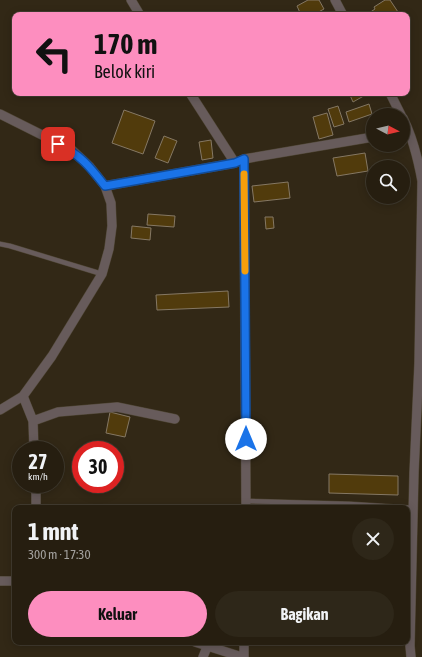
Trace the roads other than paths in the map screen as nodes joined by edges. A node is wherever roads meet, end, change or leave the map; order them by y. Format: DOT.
graph roads {
  1 [pos="131,0"];
  2 [pos="335,0"];
  3 [pos="138,12"];
  4 [pos="341,12"];
  5 [pos="192,96"];
  6 [pos="392,96"];
  7 [pos="398,108"];
  8 [pos="0,114"];
  9 [pos="366,138"];
  10 [pos="410,140"];
  11 [pos="244,159"];
  12 [pos="235,163"];
  13 [pos="105,186"];
  14 [pos="0,244"];
  15 [pos="102,274"];
  16 [pos="23,396"];
  17 [pos="0,410"];
  18 [pos="175,419"];
  19 [pos="33,420"];
  20 [pos="34,441"];
  21 [pos="36,493"];
  22 [pos="36,505"];
  23 [pos="246,505"];
  24 [pos="366,505"];
  25 [pos="410,508"];
  26 [pos="413,508"];
  27 [pos="0,581"];
  28 [pos="12,581"];
  29 [pos="202,645"];
  30 [pos="244,645"];
  31 [pos="207,647"];
  32 [pos="203,657"];
  33 [pos="243,657"];
  34 [pos="411,657"];
  1 -- 3 [label="street"];
  2 -- 4 [label="street"];
  5 -- 12 [label="street"];
  6 -- 7 [label="street"];
  8 -- 13 [label="street"];
  9 -- 11 [label="street"];
  10 -- 26 [label="street"];
  11 -- 12 [label="street"];
  11 -- 23 [label="street"];
  12 -- 13 [label="street"];
  13 -- 15 [label="street"];
  14 -- 15 [label="lane"];
  15 -- 16 [label="street"];
  16 -- 17 [label="street"];
  16 -- 19 [label="street"];
  18 -- 19 [label="street"];
  19 -- 20 [label="street"];
  21 -- 22 [label="street"];
  23 -- 24 [label="lane"];
  25 -- 26 [label="lane"];
  26 -- 34 [label="street"];
  27 -- 28 [label="street"];
  29 -- 31 [label="street"];
  30 -- 33 [label="street"];
  31 -- 32 [label="street"];
  31 -- 33 [label="street"];
}
